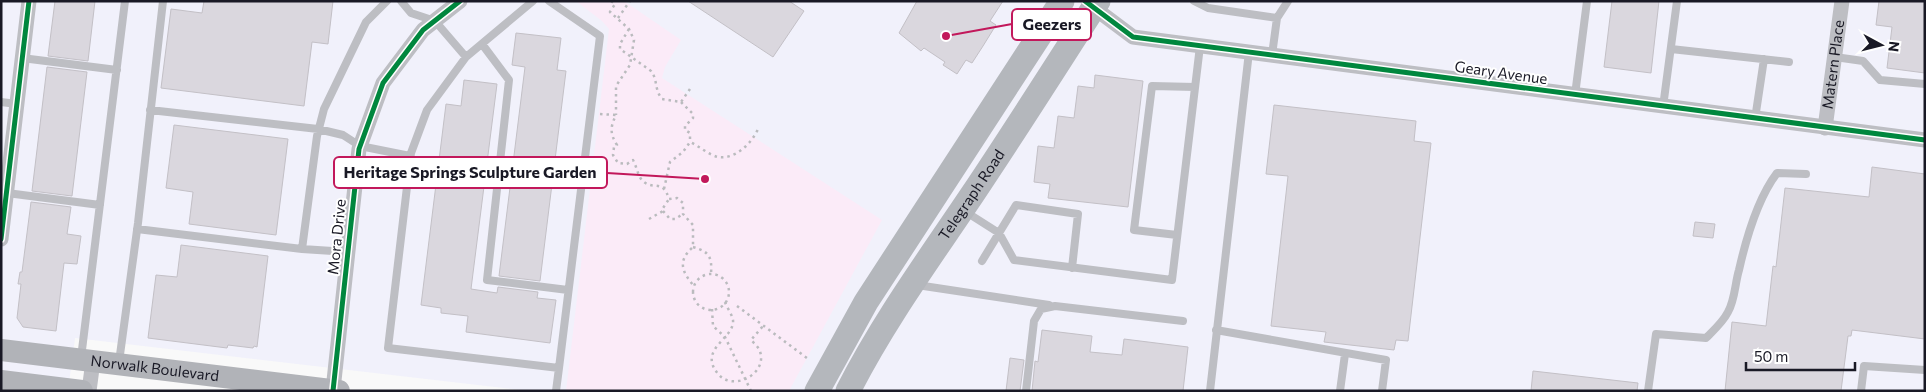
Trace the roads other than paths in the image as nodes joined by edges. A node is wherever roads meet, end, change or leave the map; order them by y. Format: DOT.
graph roads {
  1 [pos="29,1"];
  2 [pos="125,1"];
  3 [pos="163,1"];
  4 [pos="387,1"];
  5 [pos="401,1"];
  6 [pos="460,1"];
  7 [pos="533,1"];
  8 [pos="550,1"];
  9 [pos="1062,1"];
  10 [pos="1194,1"];
  11 [pos="1288,1"];
  12 [pos="1587,1"];
  13 [pos="1677,1"];
  14 [pos="1842,1"];
  15 [pos="1093,3"];
  16 [pos="1277,18"];
  17 [pos="435,21"];
  18 [pos="482,44"];
  19 [pos="1200,46"];
  20 [pos="1671,49"];
  21 [pos="1249,52"];
  22 [pos="1272,55"];
  23 [pos="466,57"];
  24 [pos="1835,57"];
  25 [pos="22,58"];
  26 [pos="1764,60"];
  27 [pos="1789,62"];
  28 [pos="117,70"];
  29 [pos="1925,84"];
  30 [pos="1195,87"];
  31 [pos="1575,95"];
  32 [pos="1,102"];
  33 [pos="17,104"];
  34 [pos="1663,107"];
  35 [pos="150,110"];
  36 [pos="1755,119"];
  37 [pos="1825,128"];
  38 [pos="318,129"];
  39 [pos="1925,140"];
  40 [pos="360,146"];
  41 [pos="410,156"];
  42 [pos="1806,174"];
  43 [pos="5,188"];
  44 [pos="100,205"];
  45 [pos="962,210"];
  46 [pos="137,229"];
  47 [pos="999,233"];
  48 [pos="1177,236"];
  49 [pos="1,239"];
  50 [pos="302,249"];
  51 [pos="348,252"];
  52 [pos="982,261"];
  53 [pos="1072,268"];
  54 [pos="913,284"];
  55 [pos="568,290"];
  56 [pos="1059,306"];
  57 [pos="1183,322"];
  58 [pos="1216,330"];
  59 [pos="1,350"];
  60 [pos="1345,354"];
  61 [pos="87,360"];
  62 [pos="119,364"];
  63 [pos="559,368"];
  64 [pos="1925,370"];
  65 [pos="2,381"];
  66 [pos="1,387"];
  67 [pos="82,391"];
  68 [pos="89,391"];
  69 [pos="335,391"];
  70 [pos="556,391"];
  71 [pos="816,391"];
  72 [pos="848,391"];
  73 [pos="1026,391"];
  74 [pos="1210,391"];
  75 [pos="1340,391"];
  76 [pos="1382,391"];
  77 [pos="1648,391"];
  78 [pos="1862,391"];
  1 -- 25 [label="street"];
  2 -- 28 [label="lane"];
  3 -- 35 [label="lane"];
  4 -- 38 [label="lane"];
  5 -- 17 [label="lane"];
  6 -- 17 [label="street, Mora Drive"];
  7 -- 18 [label="lane"];
  8 -- 55 [label="lane"];
  9 -- 71 [label="main road, Telegraph Road"];
  10 -- 16 [label="lane"];
  11 -- 16 [label="lane"];
  12 -- 31 [label="lane"];
  13 -- 20 [label="lane"];
  14 -- 24 [label="street, Matern Place"];
  15 -- 19 [label="street, Geary Avenue"];
  15 -- 45 [label="main road, Telegraph Road"];
  16 -- 22 [label="lane"];
  17 -- 23 [label="lane"];
  17 -- 40 [label="street, Mora Drive"];
  18 -- 23 [label="lane"];
  18 -- 55 [label="lane"];
  19 -- 21 [label="street, Geary Avenue"];
  19 -- 30 [label="lane"];
  20 -- 26 [label="lane"];
  20 -- 34 [label="lane"];
  21 -- 22 [label="street, Geary Avenue"];
  21 -- 58 [label="lane"];
  22 -- 31 [label="street, Geary Avenue"];
  23 -- 41 [label="lane"];
  24 -- 29 [label="lane"];
  24 -- 37 [label="street, Matern Place"];
  25 -- 28 [label="lane"];
  25 -- 33 [label="street"];
  26 -- 27 [label="lane"];
  26 -- 36 [label="lane"];
  28 -- 44 [label="lane"];
  30 -- 48 [label="lane"];
  30 -- 48 [label="lane"];
  31 -- 34 [label="street, Geary Avenue"];
  32 -- 33 [label="lane"];
  33 -- 43 [label="street"];
  34 -- 36 [label="street, Geary Avenue"];
  35 -- 38 [label="lane"];
  35 -- 46 [label="lane"];
  36 -- 37 [label="street, Geary Avenue"];
  37 -- 39 [label="street, Geary Avenue"];
  38 -- 40 [label="lane"];
  38 -- 50 [label="lane"];
  40 -- 41 [label="lane"];
  40 -- 51 [label="street, Mora Drive"];
  41 -- 63 [label="lane"];
  42 -- 77 [label="lane"];
  43 -- 44 [label="lane"];
  43 -- 49 [label="street"];
  44 -- 61 [label="lane"];
  45 -- 47 [label="lane"];
  45 -- 54 [label="main road, Telegraph Road"];
  46 -- 50 [label="lane"];
  46 -- 62 [label="lane"];
  47 -- 52 [label="lane"];
  47 -- 53 [label="lane"];
  47 -- 53 [label="lane"];
  48 -- 53 [label="lane"];
  50 -- 51 [label="lane"];
  51 -- 69 [label="street, Mora Drive"];
  54 -- 56 [label="lane"];
  54 -- 72 [label="main road, Telegraph Road"];
  55 -- 63 [label="lane"];
  56 -- 57 [label="lane"];
  56 -- 73 [label="lane"];
  58 -- 60 [label="lane"];
  58 -- 74 [label="lane"];
  59 -- 61 [label="main road, Norwalk Boulevard"];
  60 -- 75 [label="lane"];
  60 -- 76 [label="lane"];
  61 -- 62 [label="main road, Norwalk Boulevard"];
  61 -- 68 [label="street"];
  62 -- 69 [label="main road, Norwalk Boulevard"];
  63 -- 70 [label="lane"];
  64 -- 78 [label="lane"];
  65 -- 66 [label="lane"];
  65 -- 67 [label="main road, Norwalk Boulevard"];
}
